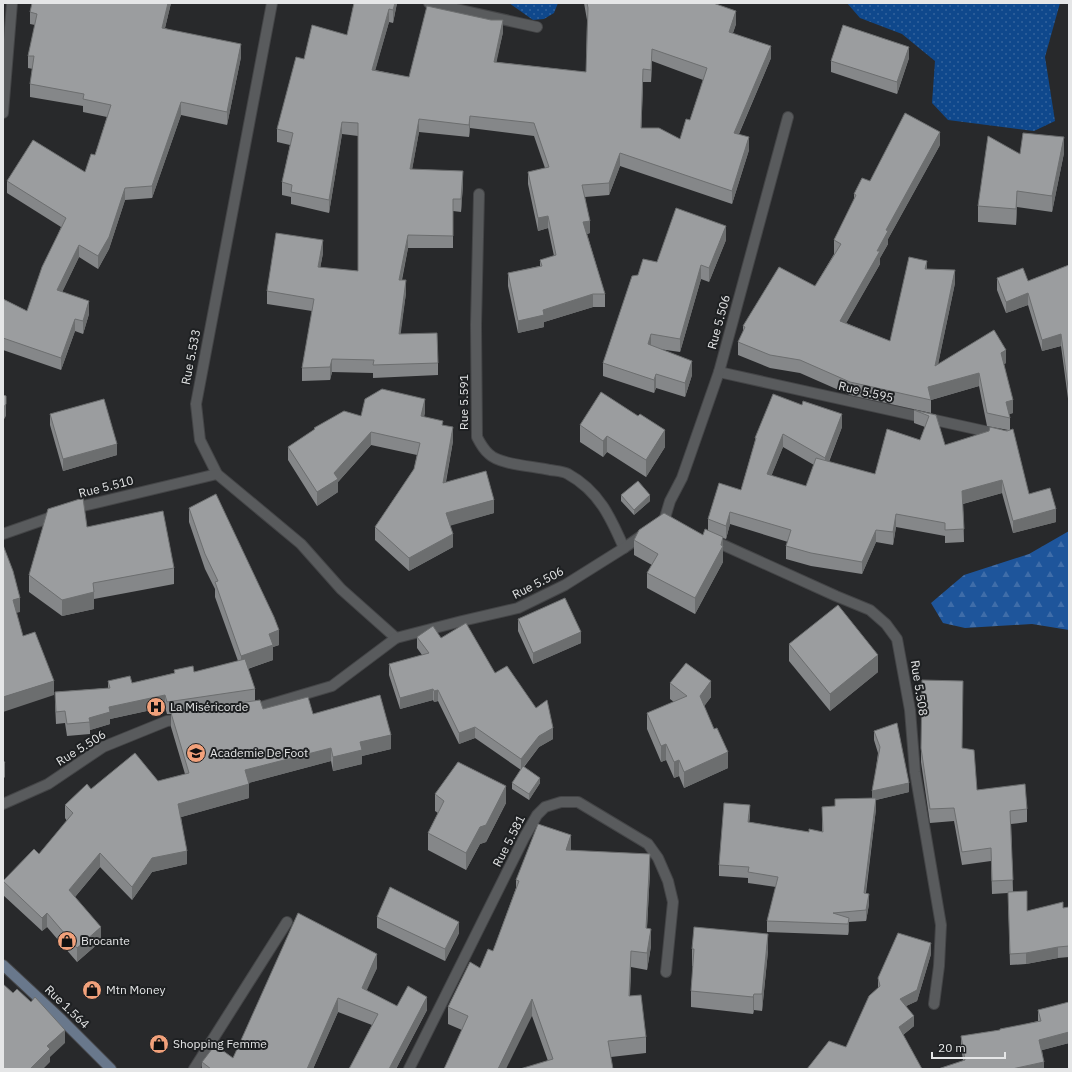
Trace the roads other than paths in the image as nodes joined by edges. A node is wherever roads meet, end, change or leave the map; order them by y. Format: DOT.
graph roads {
  1 [pos="12,3"];
  2 [pos="272,3"];
  3 [pos="429,3"];
  4 [pos="537,27"];
  5 [pos="3,113"];
  6 [pos="788,116"];
  7 [pos="479,194"];
  8 [pos="719,372"];
  9 [pos="1008,437"];
  10 [pos="217,474"];
  11 [pos="3,534"];
  12 [pos="699,535"];
  13 [pos="624,548"];
  14 [pos="396,638"];
  15 [pos="237,710"];
  16 [pos="190,718"];
  17 [pos="3,804"];
  18 [pos="287,922"];
  19 [pos="3,965"];
  20 [pos="666,972"];
  21 [pos="934,1004"];
  22 [pos="111,1069"];
  23 [pos="194,1069"];
  24 [pos="409,1069"];
  1 -- 5 [label="street"];
  2 -- 10 [label="street, Rue 5.533"];
  3 -- 4 [label="street"];
  6 -- 8 [label="street, Rue 5.506"];
  7 -- 13 [label="street, Rue 5.591"];
  8 -- 9 [label="street, Rue 5.595"];
  8 -- 13 [label="street, Rue 5.506"];
  10 -- 11 [label="street, Rue 5.510"];
  10 -- 14 [label="street, Rue 5.533"];
  12 -- 21 [label="street, Rue 5.508"];
  13 -- 14 [label="street, Rue 5.506"];
  14 -- 15 [label="street, Rue 5.506"];
  16 -- 17 [label="street, Rue 5.506"];
  18 -- 23 [label="street"];
  19 -- 22 [label="main road, Rue 1.564"];
  20 -- 24 [label="street, Rue 5.581"];
}
